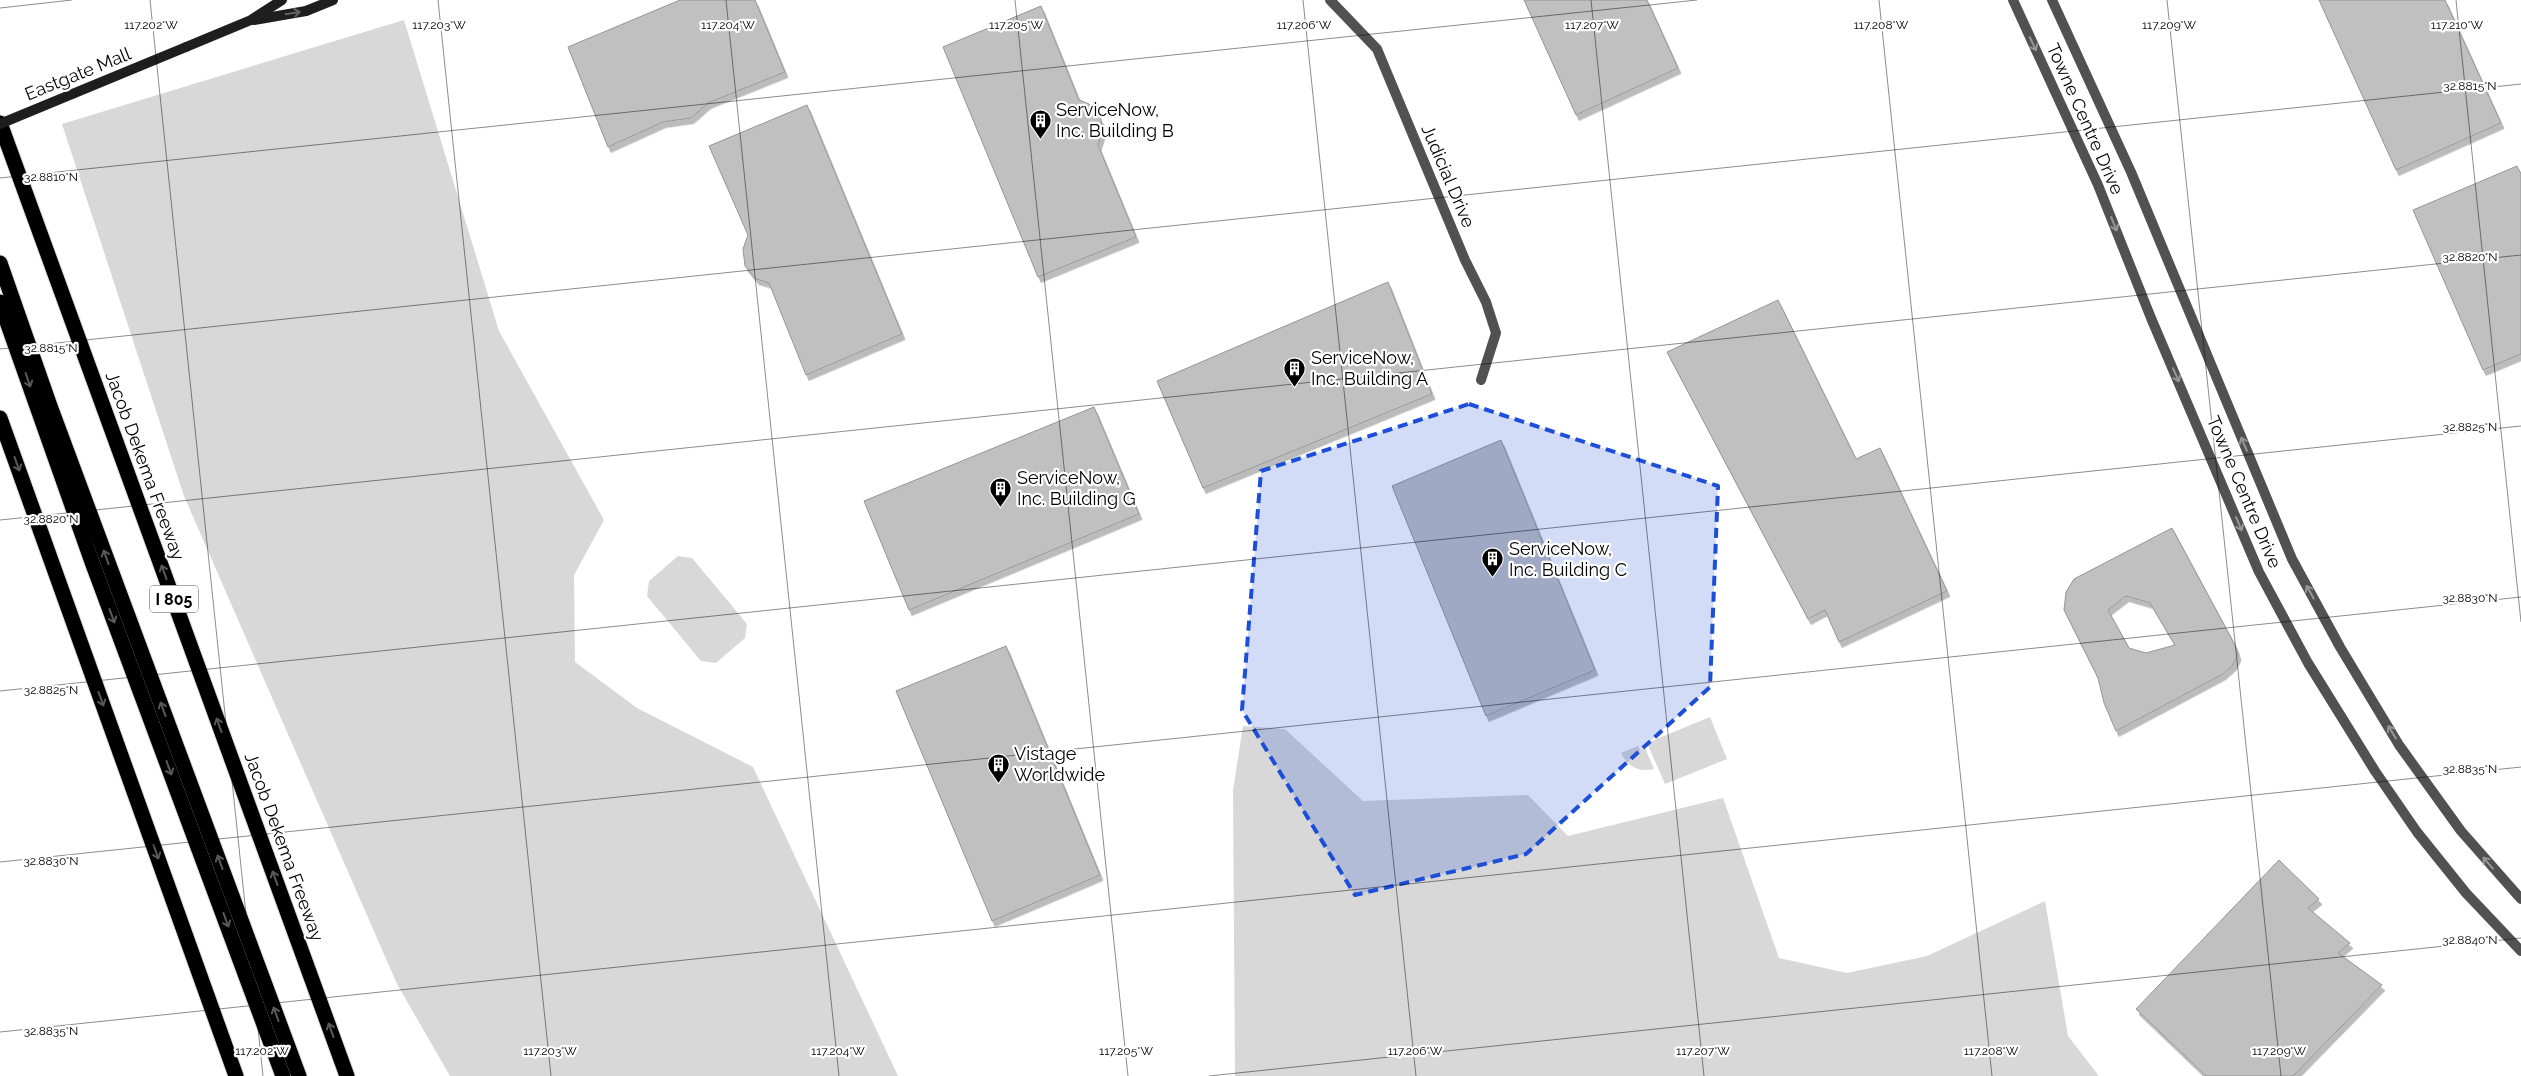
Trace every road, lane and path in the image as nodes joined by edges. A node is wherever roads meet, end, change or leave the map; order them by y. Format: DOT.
graph roads {
  1 [pos="282,0"];
  2 [pos="333,0"];
  3 [pos="1330,0"];
  4 [pos="2013,0"];
  5 [pos="2052,0"];
  6 [pos="251,20"];
  7 [pos="0,124"];
  8 [pos="0,263"];
  9 [pos="0,302"];
  10 [pos="1481,380"];
  11 [pos="0,418"];
  12 [pos="2521,899"];
  13 [pos="2521,951"];
  14 [pos="236,1076"];
  15 [pos="283,1076"];
  16 [pos="299,1076"];
  17 [pos="347,1076"];
  1 -- 6 [label="main road, Eastgate Mall"];
  6 -- 2 [label="main road, Eastgate Mall, one-way"];
  3 -- 10 [label="street, Judicial Drive"];
  4 -- 13 [label="street, Towne Centre Drive, one-way"];
  12 -- 5 [label="street, Towne Centre Drive, one-way"];
  6 -- 7 [label="main road, Eastgate Mall, bridge"];
  17 -- 7 [label="highway, Jacob Dekema Freeway / I 805, one-way"];
  16 -- 8 [label="highway, one-way"];
  9 -- 15 [label="highway, one-way"];
  11 -- 14 [label="highway, one-way"];
}
